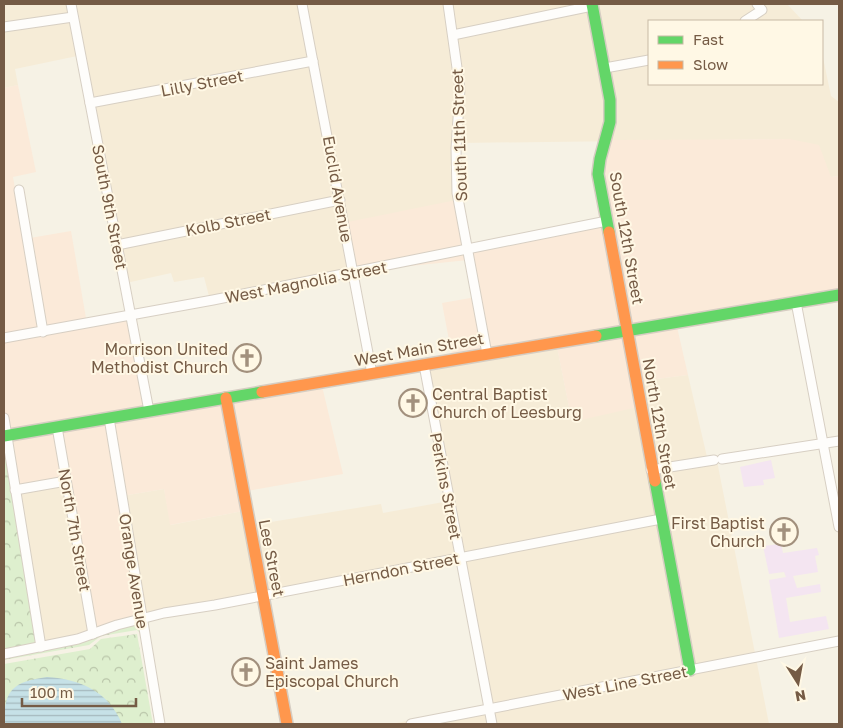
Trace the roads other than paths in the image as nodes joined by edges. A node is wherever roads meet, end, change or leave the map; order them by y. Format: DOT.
graph roads {
  1 [pos="71,4"];
  2 [pos="302,4"];
  3 [pos="448,4"];
  4 [pos="592,5"];
  5 [pos="759,7"];
  6 [pos="73,17"];
  7 [pos="746,20"];
  8 [pos="4,28"];
  9 [pos="453,35"];
  10 [pos="648,60"];
  11 [pos="313,61"];
  12 [pos="605,68"];
  13 [pos="90,103"];
  14 [pos="18,190"];
  15 [pos="340,200"];
  16 [pos="607,221"];
  17 [pos="117,245"];
  18 [pos="468,250"];
  19 [pos="353,272"];
  20 [pos="839,295"];
  21 [pos="796,302"];
  22 [pos="131,315"];
  23 [pos="628,331"];
  24 [pos="43,332"];
  25 [pos="4,338"];
  26 [pos="487,354"];
  27 [pos="424,365"];
  28 [pos="372,374"];
  29 [pos="226,398"];
  30 [pos="149,411"];
  31 [pos="4,418"];
  32 [pos="109,418"];
  33 [pos="57,427"];
  34 [pos="5,436"];
  35 [pos="839,441"];
  36 [pos="823,444"];
  37 [pos="651,470"];
  38 [pos="66,481"];
  39 [pos="15,490"];
  40 [pos="661,519"];
  41 [pos="839,527"];
  42 [pos="460,558"];
  43 [pos="263,596"];
  44 [pos="142,618"];
  45 [pos="93,634"];
  46 [pos="839,641"];
  47 [pos="41,647"];
  48 [pos="4,654"];
  49 [pos="690,670"];
  50 [pos="489,709"];
  51 [pos="160,724"];
  52 [pos="287,724"];
  53 [pos="411,724"];
  54 [pos="492,724"];
  1 -- 6 [label="street, South 9th Street"];
  2 -- 11 [label="street, Euclid Avenue"];
  3 -- 9 [label="street, South 11th Street"];
  4 -- 9 [label="street"];
  4 -- 12 [label="street, South 12th Street"];
  5 -- 7 [label="street"];
  6 -- 8 [label="street"];
  6 -- 13 [label="street, South 9th Street"];
  9 -- 18 [label="street, South 11th Street"];
  10 -- 12 [label="street"];
  11 -- 13 [label="street, Lilly Street"];
  11 -- 15 [label="street, Euclid Avenue"];
  12 -- 16 [label="street, South 12th Street"];
  13 -- 17 [label="street, South 9th Street"];
  14 -- 24 [label="street"];
  15 -- 17 [label="street, Kolb Street"];
  15 -- 19 [label="street, Euclid Avenue"];
  16 -- 18 [label="street, West Magnolia Street"];
  16 -- 23 [label="street, South 12th Street"];
  17 -- 22 [label="street, South 9th Street"];
  18 -- 19 [label="street, West Magnolia Street"];
  18 -- 26 [label="street, South 11th Street"];
  19 -- 22 [label="street, West Magnolia Street"];
  19 -- 28 [label="street, Euclid Avenue"];
  20 -- 21 [label="street, West Main Street"];
  21 -- 23 [label="street, West Main Street"];
  21 -- 36 [label="street"];
  22 -- 24 [label="street, West Magnolia Street"];
  22 -- 30 [label="street, South 9th Street"];
  23 -- 26 [label="street, West Main Street"];
  23 -- 37 [label="street, North 12th Street"];
  24 -- 25 [label="street, West Magnolia Street"];
  26 -- 27 [label="street, West Main Street"];
  27 -- 28 [label="street, West Main Street"];
  27 -- 42 [label="street, Perkins Street"];
  28 -- 29 [label="street, West Main Street"];
  29 -- 30 [label="street, West Main Street"];
  29 -- 43 [label="street, Lee Street"];
  30 -- 32 [label="street, West Main Street"];
  31 -- 34 [label="street"];
  32 -- 33 [label="street, West Main Street"];
  32 -- 44 [label="street, Orange Avenue"];
  33 -- 34 [label="street, West Main Street"];
  33 -- 38 [label="street, North 7th Street"];
  34 -- 39 [label="street"];
  35 -- 36 [label="street"];
  36 -- 37 [label="street"];
  36 -- 41 [label="street"];
  37 -- 40 [label="street, North 12th Street"];
  38 -- 39 [label="street"];
  38 -- 45 [label="street, North 7th Street"];
  39 -- 47 [label="street"];
  40 -- 42 [label="street, Herndon Street"];
  40 -- 49 [label="street, North 12th Street"];
  42 -- 43 [label="street, Herndon Street"];
  42 -- 50 [label="street, Perkins Street"];
  43 -- 44 [label="street, Herndon Street"];
  43 -- 52 [label="street, Lee Street"];
  44 -- 45 [label="street, Herndon Street"];
  44 -- 51 [label="street, Orange Avenue"];
  45 -- 47 [label="street, Herndon Street"];
  46 -- 49 [label="street, West Line Street"];
  47 -- 48 [label="street, Herndon Street"];
  49 -- 50 [label="street, West Line Street"];
  50 -- 53 [label="street, West Line Street"];
  50 -- 54 [label="street, Perkins Street"];
}
